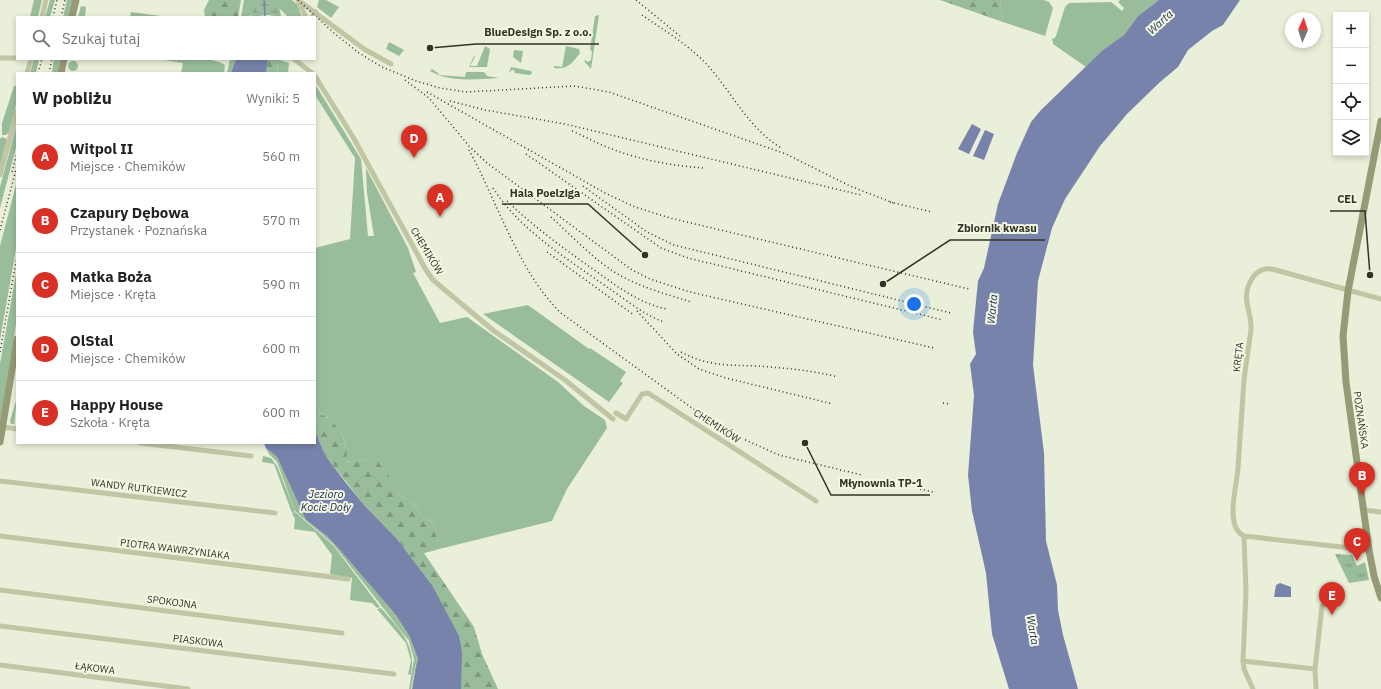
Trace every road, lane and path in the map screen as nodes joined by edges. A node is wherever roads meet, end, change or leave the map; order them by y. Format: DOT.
graph roads {
  1 [pos="46,0"];
  2 [pos="76,0"];
  3 [pos="298,0"];
  4 [pos="316,12"];
  5 [pos="42,16"];
  6 [pos="72,16"];
  7 [pos="306,16"];
  8 [pos="313,16"];
  9 [pos="0,58"];
  10 [pos="16,58"];
  11 [pos="31,60"];
  12 [pos="64,60"];
  13 [pos="295,60"];
  14 [pos="391,64"];
  15 [pos="27,72"];
  16 [pos="61,72"];
  17 [pos="311,72"];
  18 [pos="316,78"];
  19 [pos="16,115"];
  20 [pos="1381,121"];
  21 [pos="0,175"];
  22 [pos="1348,291"];
  23 [pos="1381,299"];
  24 [pos="16,354"];
  25 [pos="15,368"];
  26 [pos="616,413"];
  27 [pos="613,419"];
  28 [pos="16,429"];
  29 [pos="1,431"];
  30 [pos="0,442"];
  31 [pos="148,444"];
  32 [pos="250,456"];
  33 [pos="0,481"];
  34 [pos="816,501"];
  35 [pos="1364,510"];
  36 [pos="1381,512"];
  37 [pos="275,513"];
  38 [pos="0,536"];
  39 [pos="1244,536"];
  40 [pos="1369,550"];
  41 [pos="348,579"];
  42 [pos="0,590"];
  43 [pos="1381,598"];
  44 [pos="1322,606"];
  45 [pos="0,626"];
  46 [pos="342,633"];
  47 [pos="1243,661"];
  48 [pos="0,665"];
  49 [pos="1315,669"];
  50 [pos="394,674"];
  51 [pos="188,689"];
  52 [pos="1253,689"];
  53 [pos="1316,689"];
  1 -- 5 [label="street"];
  2 -- 6 [label="street"];
  3 -- 4 [label="street"];
  3 -- 7 [label="street"];
  4 -- 8 [label="street"];
  4 -- 14 [label="street"];
  9 -- 10 [label="street"];
  11 -- 15 [label="street"];
  12 -- 16 [label="street"];
  13 -- 17 [label="street"];
  18 -- 27 [label="street, CHEMIKÓW"];
  19 -- 21 [label="street"];
  20 -- 22 [label="street, POZNAŃSKA"];
  22 -- 23 [label="street"];
  22 -- 35 [label="street, POZNAŃSKA"];
  22 -- 39 [label="street, KRĘTA"];
  24 -- 25 [label="street"];
  25 -- 29 [label="street"];
  26 -- 34 [label="street, CHEMIKÓW"];
  28 -- 29 [label="street"];
  29 -- 30 [label="street"];
  31 -- 32 [label="street"];
  33 -- 37 [label="street, WANDY RUTKIEWICZ"];
  35 -- 36 [label="street"];
  35 -- 40 [label="street, POZNAŃSKA"];
  38 -- 41 [label="street, PIOTRA WAWRZYNIAKA"];
  39 -- 40 [label="street"];
  39 -- 47 [label="street"];
  40 -- 43 [label="street, POZNAŃSKA"];
  42 -- 46 [label="street, SPOKOJNA"];
  44 -- 49 [label="street"];
  45 -- 50 [label="street, PIASKOWA"];
  47 -- 49 [label="street"];
  47 -- 52 [label="street"];
  48 -- 51 [label="street, ŁĄKOWA"];
  49 -- 53 [label="street"];
}
